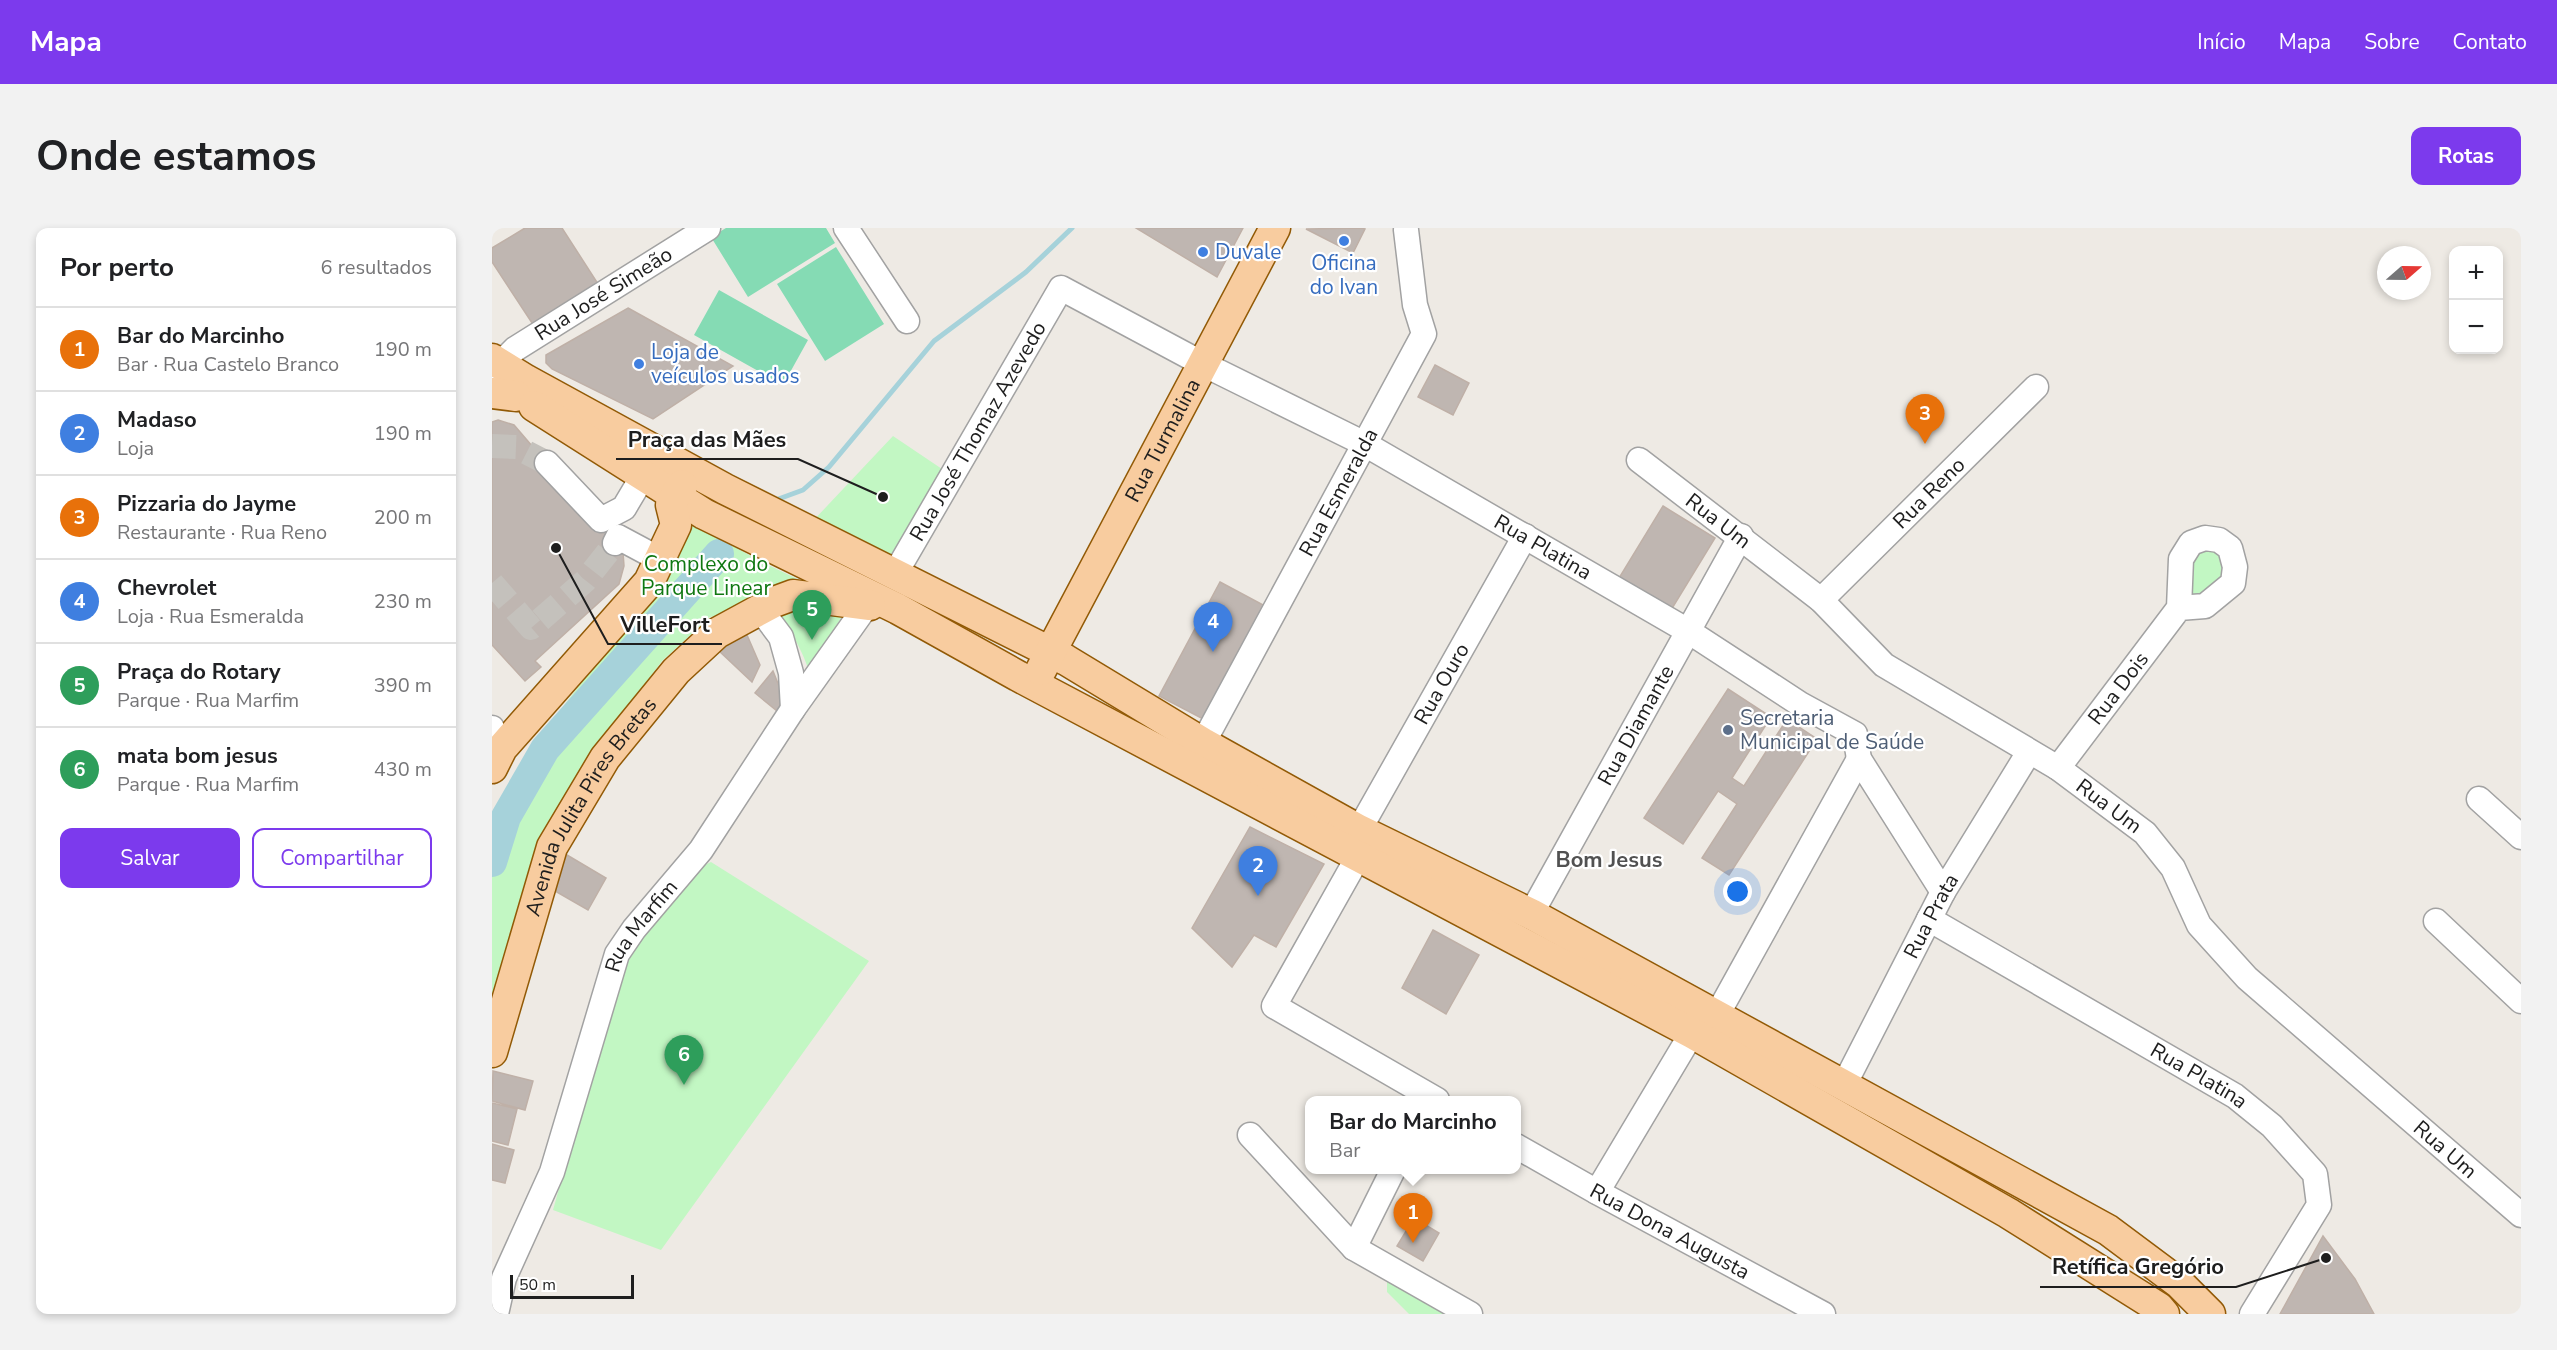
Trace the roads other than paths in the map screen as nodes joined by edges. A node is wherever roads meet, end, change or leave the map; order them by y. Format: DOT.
graph roads {
  1 [pos="708,228"];
  2 [pos="846,228"];
  3 [pos="1275,228"];
  4 [pos="1406,230"];
  5 [pos="1061,288"];
  6 [pos="907,321"];
  7 [pos="1203,364"];
  8 [pos="496,374"];
  9 [pos="2036,387"];
  10 [pos="1364,442"];
  11 [pos="1639,460"];
  12 [pos="547,464"];
  13 [pos="644,476"];
  14 [pos="713,483"];
  15 [pos="673,500"];
  16 [pos="601,519"];
  17 [pos="1524,536"];
  18 [pos="1741,536"];
  19 [pos="661,560"];
  20 [pos="895,574"];
  21 [pos="859,596"];
  22 [pos="1821,600"];
  23 [pos="2179,608"];
  24 [pos="760,609"];
  25 [pos="1688,631"];
  26 [pos="1050,652"];
  27 [pos="1034,683"];
  28 [pos="793,709"];
  29 [pos="1203,743"];
  30 [pos="495,748"];
  31 [pos="2029,752"];
  32 [pos="1858,759"];
  33 [pos="2058,768"];
  34 [pos="2479,799"];
  35 [pos="2521,837"];
  36 [pos="1358,844"];
  37 [pos="1943,892"];
  38 [pos="1531,914"];
  39 [pos="1929,919"];
  40 [pos="2436,921"];
  41 [pos="2521,1001"];
  42 [pos="1717,1015"];
  43 [pos="1692,1033"];
  44 [pos="492,1052"];
  45 [pos="1844,1085"];
  46 [pos="1427,1096"];
  47 [pos="1250,1135"];
  48 [pos="1521,1149"];
  49 [pos="1391,1174"];
  50 [pos="1597,1192"];
  51 [pos="2521,1215"];
  52 [pos="1354,1248"];
  53 [pos="2157,1312"];
  54 [pos="496,1314"];
  55 [pos="1470,1314"];
  56 [pos="1823,1314"];
  57 [pos="2210,1314"];
  58 [pos="2252,1314"];
  1 -- 8 [label="street, Rua José Simeão"];
  2 -- 6 [label="street"];
  3 -- 7 [label="main road, Rua Turmalina"];
  4 -- 10 [label="street, Rua Esmeralda"];
  5 -- 7 [label="street, Rua Platina"];
  5 -- 20 [label="street, Rua José Thomaz Azevedo"];
  7 -- 10 [label="street, Rua Platina"];
  7 -- 26 [label="main road, Rua Turmalina"];
  8 -- 13 [label="main road"];
  8 -- 14 [label="main road"];
  9 -- 22 [label="street, Rua Reno"];
  10 -- 17 [label="street, Rua Platina"];
  10 -- 29 [label="street, Rua Esmeralda"];
  11 -- 18 [label="street, Rua Um"];
  12 -- 16 [label="street"];
  13 -- 15 [label="main road"];
  13 -- 16 [label="street"];
  14 -- 15 [label="main road"];
  14 -- 20 [label="main road"];
  15 -- 19 [label="main road"];
  15 -- 21 [label="main road"];
  16 -- 19 [label="street"];
  17 -- 25 [label="street, Rua Platina"];
  17 -- 36 [label="street, Rua Ouro"];
  18 -- 22 [label="street, Rua Um"];
  18 -- 25 [label="street, Rua Diamante"];
  19 -- 30 [label="main road"];
  20 -- 26 [label="main road"];
  21 -- 24 [label="main road, Avenida Julita Pires Bretas"];
  21 -- 27 [label="main road"];
  21 -- 28 [label="street, Rua Marfim"];
  22 -- 31 [label="street, Rua Um"];
  23 -- 33 [label="street, Rua Dois"];
  24 -- 28 [label="street"];
  24 -- 44 [label="main road, Avenida Julita Pires Bretas"];
  25 -- 32 [label="street, Rua Platina"];
  25 -- 38 [label="street, Rua Diamante"];
  26 -- 27 [label="main road, Rua Turmalina"];
  26 -- 29 [label="main road"];
  27 -- 36 [label="main road"];
  28 -- 54 [label="street, Rua Marfim"];
  29 -- 36 [label="main road"];
  31 -- 33 [label="street, Rua Um"];
  31 -- 37 [label="street, Rua Prata"];
  32 -- 37 [label="street, Rua Platina"];
  32 -- 42 [label="street"];
  33 -- 51 [label="street, Rua Um"];
  34 -- 35 [label="street"];
  36 -- 38 [label="main road"];
  36 -- 43 [label="main road"];
  36 -- 46 [label="street, Rua Ouro"];
  37 -- 39 [label="street, Rua Prata"];
  38 -- 42 [label="main road"];
  39 -- 45 [label="street, Rua Prata"];
  39 -- 58 [label="street, Rua Platina"];
  40 -- 41 [label="street"];
  42 -- 45 [label="main road"];
  43 -- 50 [label="street"];
  43 -- 53 [label="main road"];
  45 -- 57 [label="main road"];
  47 -- 52 [label="street"];
  48 -- 50 [label="street, Rua Dona Augusta"];
  49 -- 52 [label="street"];
  50 -- 56 [label="street, Rua Dona Augusta"];
  52 -- 55 [label="street"];
}
